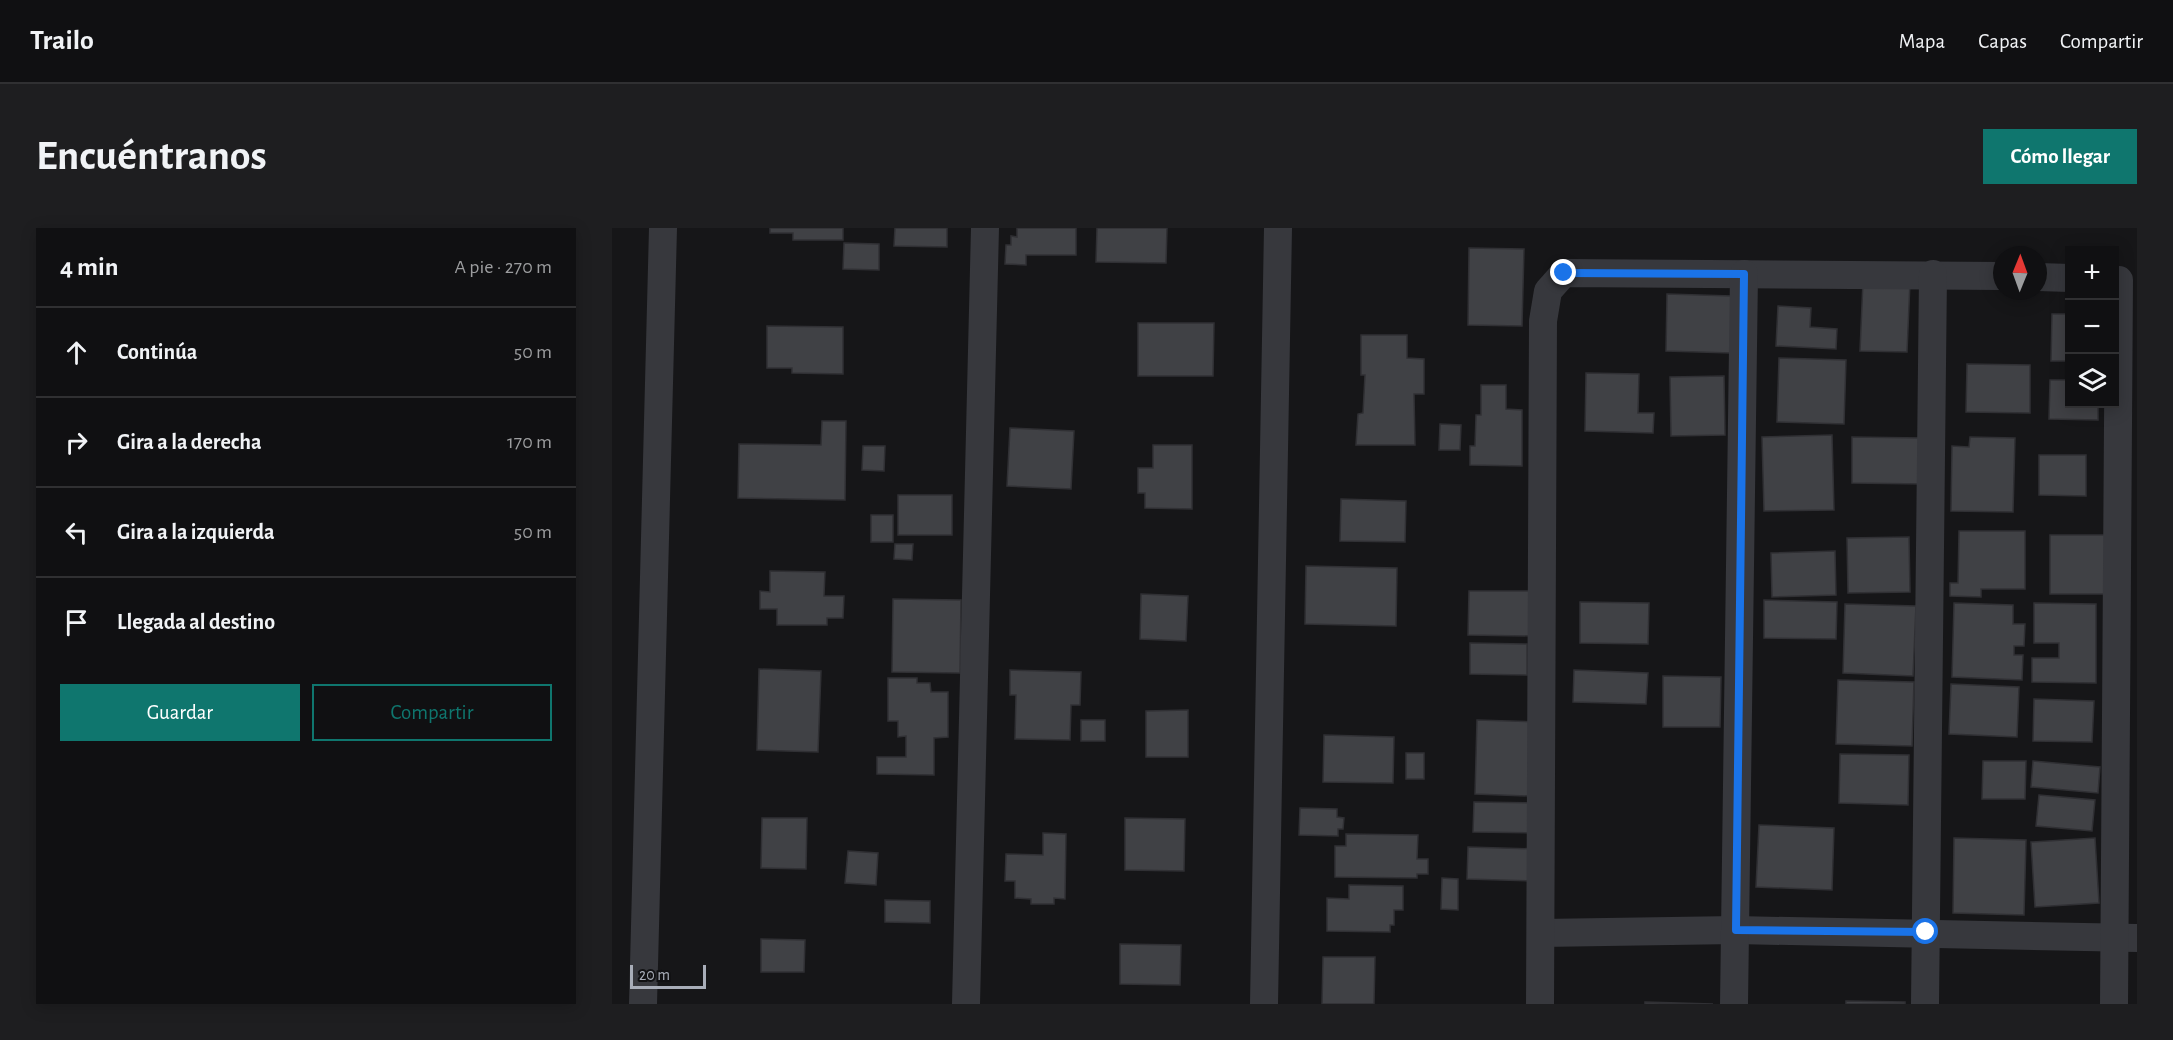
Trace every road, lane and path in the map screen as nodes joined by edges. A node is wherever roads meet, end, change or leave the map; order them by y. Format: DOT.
graph roads {
  1 [pos="663,228"];
  2 [pos="985,228"];
  3 [pos="1278,228"];
  4 [pos="1744,274"];
  5 [pos="1933,274"];
  6 [pos="1993,276"];
  7 [pos="2047,277"];
  8 [pos="2065,278"];
  9 [pos="2123,280"];
  10 [pos="1736,930"];
  11 [pos="1926,932"];
  12 [pos="1541,933"];
  13 [pos="2126,938"];
  14 [pos="643,1004"];
  15 [pos="966,1004"];
  16 [pos="1264,1004"];
  17 [pos="1540,1004"];
  18 [pos="1734,1004"];
  19 [pos="1925,1004"];
  20 [pos="2114,1004"];
  1 -- 14 [label="street"];
  2 -- 15 [label="street"];
  3 -- 16 [label="street"];
  4 -- 5 [label="street"];
  4 -- 10 [label="street"];
  4 -- 12 [label="street"];
  5 -- 6 [label="street"];
  5 -- 11 [label="street"];
  7 -- 8 [label="street"];
  9 -- 13 [label="street"];
  10 -- 11 [label="street"];
  10 -- 12 [label="street"];
  10 -- 18 [label="street"];
  11 -- 13 [label="street"];
  11 -- 19 [label="street"];
  12 -- 17 [label="street"];
  13 -- 20 [label="street"];
}
